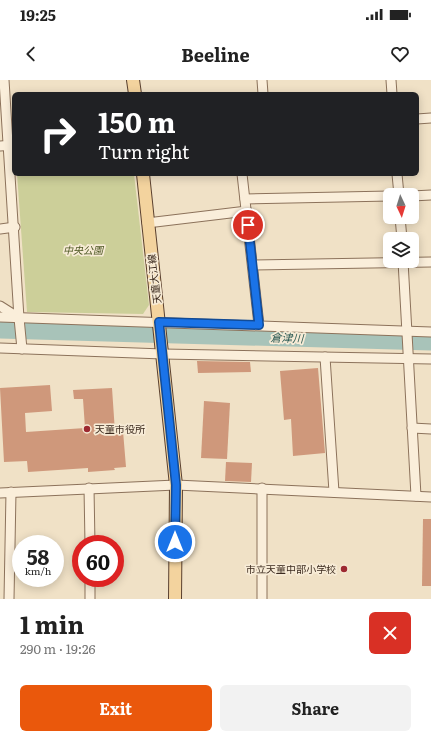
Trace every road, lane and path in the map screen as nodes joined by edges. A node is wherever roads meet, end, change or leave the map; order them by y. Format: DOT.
graph roads {
  1 [pos="4,80"];
  2 [pos="133,80"];
  3 [pos="262,80"];
  4 [pos="391,80"];
  5 [pos="135,92"];
  6 [pos="263,92"];
  7 [pos="392,92"];
  8 [pos="431,118"];
  9 [pos="419,119"];
  10 [pos="7,145"];
  11 [pos="143,176"];
  12 [pos="242,176"];
  13 [pos="397,176"];
  14 [pos="398,188"];
  15 [pos="431,195"];
  16 [pos="383,196"];
  17 [pos="419,196"];
  18 [pos="245,199"];
  19 [pos="247,211"];
  20 [pos="147,223"];
  21 [pos="15,227"];
  22 [pos="0,229"];
  23 [pos="383,262"];
  24 [pos="419,262"];
  25 [pos="431,262"];
  26 [pos="253,265"];
  27 [pos="403,268"];
  28 [pos="0,306"];
  29 [pos="0,317"];
  30 [pos="20,320"];
  31 [pos="159,322"];
  32 [pos="259,325"];
  33 [pos="407,332"];
  34 [pos="431,332"];
  35 [pos="0,348"];
  36 [pos="22,349"];
  37 [pos="163,351"];
  38 [pos="409,354"];
  39 [pos="325,357"];
  40 [pos="431,359"];
  41 [pos="412,428"];
  42 [pos="431,429"];
  43 [pos="176,485"];
  44 [pos="89,488"];
  45 [pos="262,488"];
  46 [pos="11,492"];
  47 [pos="334,492"];
  48 [pos="0,493"];
  49 [pos="416,496"];
  50 [pos="431,497"];
  51 [pos="90,535"];
  52 [pos="90,587"];
  53 [pos="9,599"];
  54 [pos="90,599"];
  55 [pos="175,599"];
  56 [pos="262,599"];
  1 -- 10 [label="street"];
  2 -- 5 [label="main road"];
  3 -- 6 [label="street"];
  4 -- 7 [label="street"];
  8 -- 9 [label="street"];
  10 -- 21 [label="street"];
  11 -- 20 [label="main road, 天童大江線"];
  12 -- 18 [label="street"];
  13 -- 14 [label="street"];
  15 -- 17 [label="street"];
  16 -- 18 [label="street"];
  18 -- 19 [label="street"];
  19 -- 20 [label="street"];
  19 -- 26 [label="street"];
  20 -- 31 [label="main road, 天童大江線"];
  21 -- 22 [label="street"];
  21 -- 30 [label="street"];
  23 -- 26 [label="street"];
  24 -- 25 [label="street"];
  26 -- 32 [label="street"];
  27 -- 33 [label="street"];
  28 -- 30 [label="street"];
  29 -- 30 [label="street"];
  30 -- 31 [label="street"];
  30 -- 36 [label="street"];
  31 -- 32 [label="street"];
  31 -- 37 [label="main road, 天童大江線"];
  32 -- 33 [label="street"];
  33 -- 34 [label="street"];
  33 -- 38 [label="street"];
  35 -- 36 [label="street"];
  36 -- 37 [label="street"];
  37 -- 39 [label="street"];
  37 -- 43 [label="main road, 天童大江線"];
  38 -- 39 [label="street"];
  38 -- 40 [label="street"];
  38 -- 41 [label="street"];
  39 -- 47 [label="street"];
  41 -- 42 [label="street"];
  41 -- 49 [label="street"];
  43 -- 44 [label="street"];
  43 -- 45 [label="street"];
  43 -- 55 [label="main road, 天童大江線"];
  44 -- 46 [label="street"];
  44 -- 51 [label="street"];
  45 -- 47 [label="street"];
  45 -- 56 [label="street"];
  46 -- 48 [label="street"];
  46 -- 53 [label="street"];
  47 -- 49 [label="street"];
  49 -- 50 [label="street"];
  52 -- 54 [label="street"];
}
